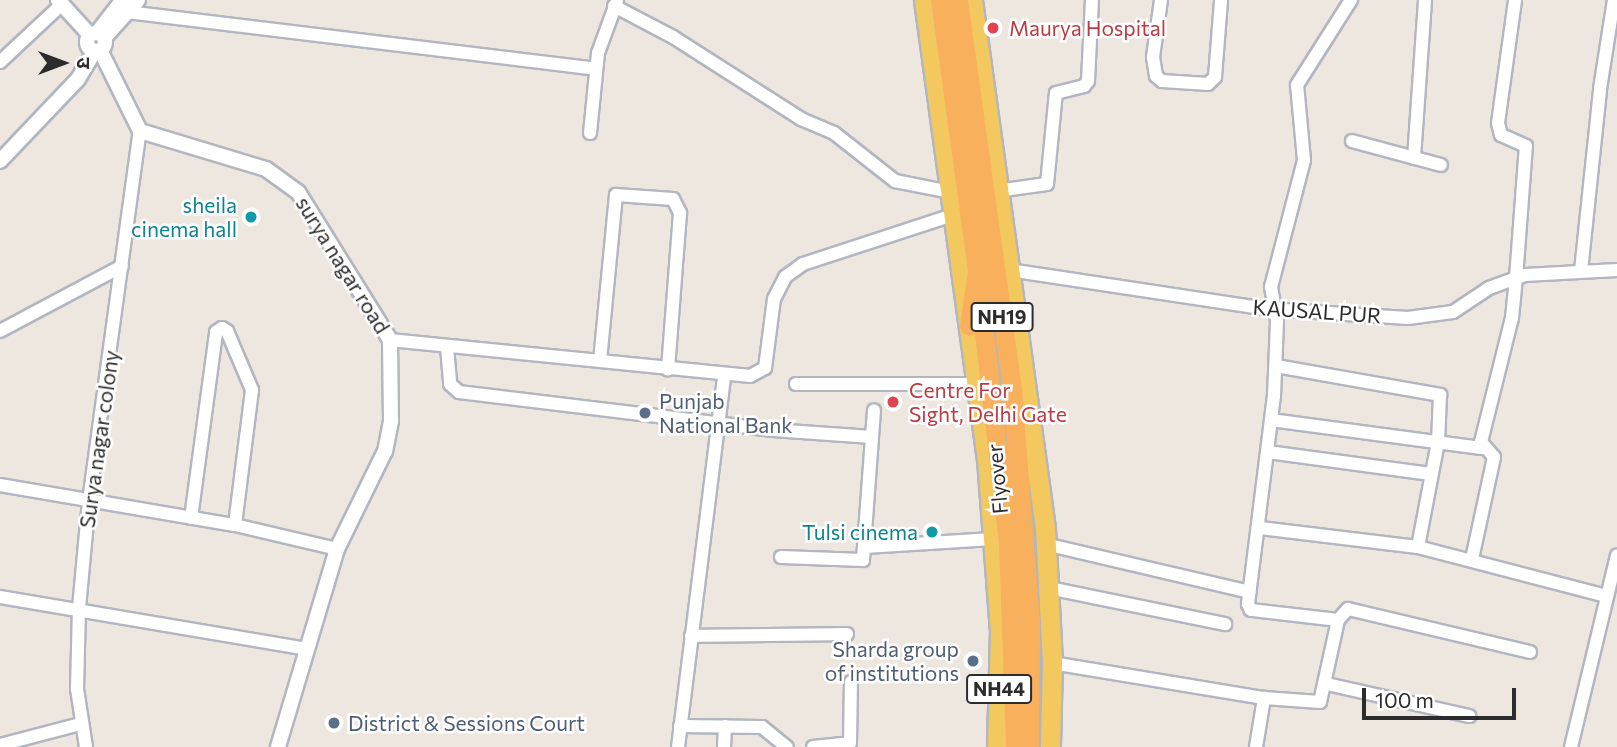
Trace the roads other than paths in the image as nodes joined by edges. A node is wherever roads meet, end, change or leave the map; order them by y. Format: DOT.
graph roads {
  1 [pos="138,0"];
  2 [pos="924,0"];
  3 [pos="940,0"];
  4 [pos="958,0"];
  5 [pos="972,0"];
  6 [pos="1093,0"];
  7 [pos="1161,0"];
  8 [pos="1221,0"];
  9 [pos="1351,0"];
  10 [pos="1425,0"];
  11 [pos="1515,0"];
  12 [pos="1615,0"];
  13 [pos="63,2"];
  14 [pos="615,3"];
  15 [pos="125,6"];
  16 [pos="96,41"];
  17 [pos="0,62"];
  18 [pos="596,69"];
  19 [pos="140,131"];
  20 [pos="590,133"];
  21 [pos="1352,141"];
  22 [pos="1414,158"];
  23 [pos="0,161"];
  24 [pos="1441,165"];
  25 [pos="998,191"];
  26 [pos="950,192"];
  27 [pos="953,215"];
  28 [pos="122,266"];
  29 [pos="1009,270"];
  30 [pos="1617,270"];
  31 [pos="977,271"];
  32 [pos="1581,271"];
  33 [pos="1516,278"];
  34 [pos="1274,309"];
  35 [pos="969,325"];
  36 [pos="0,331"];
  37 [pos="390,340"];
  38 [pos="447,347"];
  39 [pos="600,361"];
  40 [pos="1276,366"];
  41 [pos="668,370"];
  42 [pos="724,377"];
  43 [pos="796,384"];
  44 [pos="977,384"];
  45 [pos="874,410"];
  46 [pos="1271,421"];
  47 [pos="718,423"];
  48 [pos="872,437"];
  49 [pos="1438,442"];
  50 [pos="1481,448"];
  51 [pos="1268,452"];
  52 [pos="1432,474"];
  53 [pos="0,485"];
  54 [pos="89,501"];
  55 [pos="191,518"];
  56 [pos="235,525"];
  57 [pos="1260,528"];
  58 [pos="993,539"];
  59 [pos="1045,544"];
  60 [pos="865,547"];
  61 [pos="1418,547"];
  62 [pos="337,549"];
  63 [pos="1617,555"];
  64 [pos="781,557"];
  65 [pos="1472,559"];
  66 [pos="1049,588"];
  67 [pos="1249,592"];
  68 [pos="1606,596"];
  69 [pos="0,597"];
  70 [pos="79,608"];
  71 [pos="1338,620"];
  72 [pos="1225,624"];
  73 [pos="847,634"];
  74 [pos="691,636"];
  75 [pos="307,649"];
  76 [pos="1530,652"];
  77 [pos="1052,663"];
  78 [pos="850,682"];
  79 [pos="1327,684"];
  80 [pos="1264,698"];
  81 [pos="1469,716"];
  82 [pos="80,724"];
  83 [pos="680,726"];
  84 [pos="725,726"];
  85 [pos="0,745"];
  86 [pos="86,747"];
  87 [pos="278,747"];
  88 [pos="678,747"];
  89 [pos="724,747"];
  90 [pos="787,747"];
  91 [pos="813,747"];
  92 [pos="997,747"];
  93 [pos="1015,747"];
  94 [pos="1029,747"];
  95 [pos="1050,747"];
  96 [pos="1256,747"];
  97 [pos="1570,747"];
  1 -- 15 [label="street"];
  2 -- 26 [label="main road"];
  3 -- 31 [label="highway, NH19"];
  4 -- 94 [label="highway, Flyover / NH19"];
  5 -- 25 [label="main road"];
  6 -- 25 [label="street"];
  7 -- 8 [label="street"];
  9 -- 34 [label="street"];
  10 -- 22 [label="street"];
  11 -- 33 [label="street"];
  12 -- 32 [label="street"];
  13 -- 16 [label="street"];
  13 -- 17 [label="street"];
  14 -- 18 [label="street"];
  14 -- 26 [label="street"];
  15 -- 16 [label="street"];
  15 -- 18 [label="street"];
  16 -- 19 [label="street"];
  16 -- 23 [label="street"];
  18 -- 20 [label="street"];
  19 -- 28 [label="street, Surya nagar colony"];
  19 -- 37 [label="street, surya nagar road"];
  21 -- 22 [label="street"];
  22 -- 24 [label="street"];
  25 -- 29 [label="main road"];
  26 -- 27 [label="main road"];
  27 -- 35 [label="main road"];
  27 -- 42 [label="street"];
  28 -- 36 [label="street"];
  28 -- 54 [label="street, Surya nagar colony"];
  29 -- 34 [label="street, KAUSAL PUR"];
  29 -- 59 [label="main road"];
  30 -- 32 [label="street, KAUSAL PUR"];
  31 -- 35 [label="highway"];
  31 -- 93 [label="highway, Flyover / NH19"];
  32 -- 33 [label="street, KAUSAL PUR"];
  33 -- 34 [label="street, KAUSAL PUR"];
  33 -- 50 [label="street"];
  34 -- 40 [label="street"];
  35 -- 44 [label="main road"];
  37 -- 38 [label="street"];
  37 -- 62 [label="street, surya nagar road"];
  38 -- 39 [label="street"];
  38 -- 47 [label="street"];
  39 -- 41 [label="street"];
  39 -- 41 [label="street"];
  40 -- 46 [label="street"];
  40 -- 49 [label="street"];
  41 -- 42 [label="street"];
  42 -- 47 [label="street"];
  43 -- 44 [label="street"];
  44 -- 58 [label="main road"];
  45 -- 48 [label="street"];
  46 -- 49 [label="street"];
  46 -- 51 [label="street"];
  47 -- 48 [label="street"];
  47 -- 74 [label="street"];
  48 -- 60 [label="street"];
  49 -- 50 [label="street"];
  49 -- 52 [label="street"];
  50 -- 65 [label="street"];
  51 -- 52 [label="street"];
  51 -- 57 [label="street"];
  52 -- 61 [label="street"];
  53 -- 54 [label="street"];
  54 -- 55 [label="street"];
  54 -- 70 [label="street, Surya nagar colony"];
  55 -- 56 [label="street"];
  55 -- 56 [label="street"];
  56 -- 62 [label="street"];
  57 -- 61 [label="street"];
  57 -- 67 [label="street"];
  58 -- 60 [label="street"];
  58 -- 92 [label="main road, NH44"];
  59 -- 66 [label="main road"];
  59 -- 67 [label="street"];
  60 -- 64 [label="street"];
  61 -- 65 [label="street"];
  62 -- 75 [label="street, surya nagar road"];
  63 -- 68 [label="street"];
  65 -- 68 [label="street"];
  66 -- 72 [label="street"];
  66 -- 77 [label="main road"];
  67 -- 71 [label="street"];
  68 -- 97 [label="street"];
  69 -- 70 [label="street"];
  70 -- 75 [label="street"];
  70 -- 82 [label="street, Surya nagar colony"];
  71 -- 76 [label="street"];
  71 -- 79 [label="street"];
  73 -- 74 [label="street"];
  74 -- 83 [label="street"];
  75 -- 87 [label="street, surya nagar road"];
  77 -- 80 [label="street"];
  77 -- 95 [label="main road, NH44"];
  78 -- 91 [label="street"];
  79 -- 80 [label="street"];
  79 -- 81 [label="street"];
  80 -- 96 [label="street"];
  82 -- 85 [label="street"];
  82 -- 86 [label="street, Surya nagar colony"];
  83 -- 84 [label="street"];
  83 -- 88 [label="street"];
  84 -- 89 [label="street"];
  84 -- 90 [label="street"];
}
